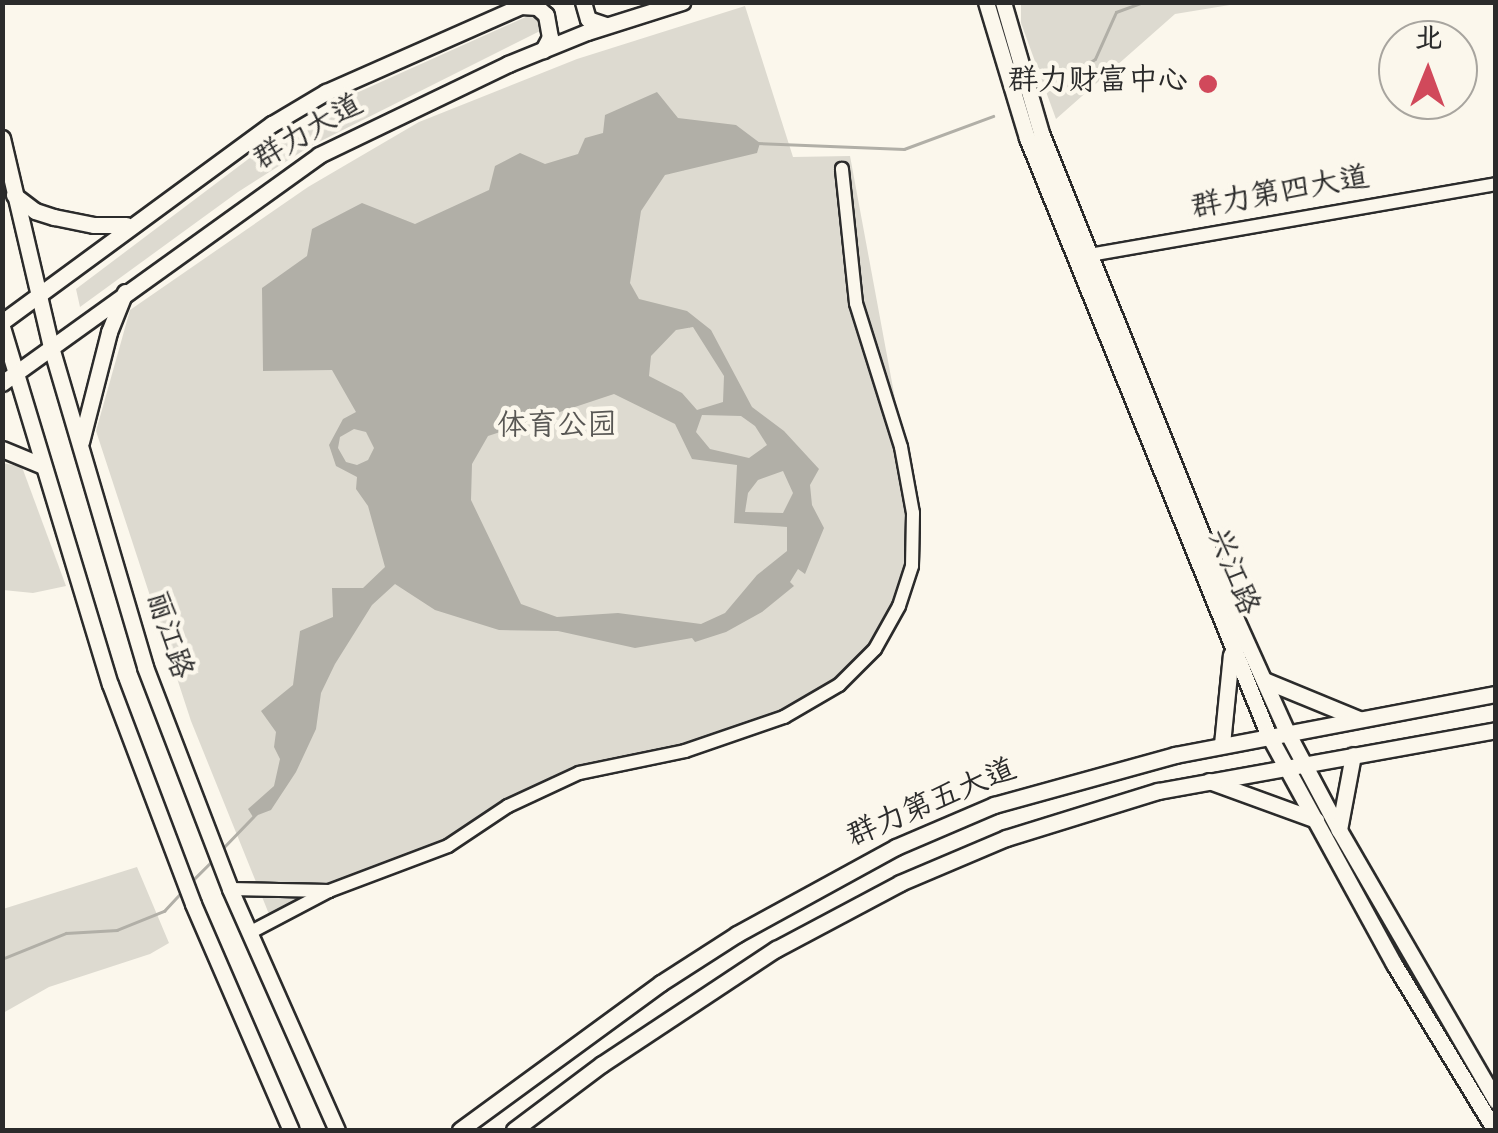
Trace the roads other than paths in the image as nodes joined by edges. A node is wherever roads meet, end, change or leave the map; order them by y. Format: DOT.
graph roads {
  1 [pos="582,2"];
  2 [pos="682,2"];
  3 [pos="973,2"];
  4 [pos="525,4"];
  5 [pos="998,6"];
  6 [pos="606,26"];
  7 [pos="543,50"];
  8 [pos="2,138"];
  9 [pos="842,169"];
  10 [pos="1496,184"];
  11 [pos="14,196"];
  12 [pos="130,225"];
  13 [pos="1082,256"];
  14 [pos="125,292"];
  15 [pos="38,295"];
  16 [pos="2,324"];
  17 [pos="51,347"];
  18 [pos="8,379"];
  19 [pos="80,446"];
  20 [pos="2,449"];
  21 [pos="41,465"];
  22 [pos="1232,650"];
  23 [pos="1264,680"];
  24 [pos="1496,694"];
  25 [pos="1359,719"];
  26 [pos="1496,730"];
  27 [pos="1287,732"];
  28 [pos="1268,734"];
  29 [pos="1222,744"];
  30 [pos="1353,755"];
  31 [pos="1304,763"];
  32 [pos="1284,766"];
  33 [pos="1209,781"];
  34 [pos="1316,820"];
  35 [pos="1339,830"];
  36 [pos="230,889"];
  37 [pos="329,892"];
  38 [pos="249,933"];
  39 [pos="1496,1101"];
  40 [pos="292,1130"];
  41 [pos="337,1130"];
  42 [pos="460,1130"];
  43 [pos="514,1130"];
  44 [pos="1495,1130"];
  1 -- 6 [label="main road"];
  2 -- 6 [label="main road, 群力大道"];
  3 -- 5 [label="main road"];
  4 -- 7 [label="main road"];
  4 -- 12 [label="main road, 群力大道"];
  5 -- 13 [label="main road, 兴江路"];
  6 -- 7 [label="main road, 群力大道"];
  7 -- 14 [label="main road, 群力大道"];
  8 -- 11 [label="main road, 丽江路"];
  9 -- 37 [label="street"];
  10 -- 13 [label="street, 群力第四大道"];
  11 -- 12 [label="main road"];
  11 -- 15 [label="main road, 丽江路"];
  12 -- 15 [label="main road, 群力大道"];
  13 -- 22 [label="main road, 兴江路"];
  13 -- 23 [label="main road, 兴江路"];
  14 -- 17 [label="main road, 群力大道"];
  14 -- 19 [label="main road"];
  15 -- 16 [label="main road, 群力大道"];
  15 -- 17 [label="main road, 丽江路"];
  16 -- 18 [label="main road"];
  17 -- 18 [label="main road, 群力大道"];
  17 -- 19 [label="main road, 丽江路"];
  18 -- 21 [label="main road"];
  19 -- 36 [label="main road, 丽江路"];
  20 -- 21 [label="main road"];
  21 -- 40 [label="main road"];
  22 -- 28 [label="main road, 兴江路"];
  22 -- 29 [label="main road"];
  23 -- 25 [label="main road"];
  23 -- 27 [label="main road, 兴江路"];
  24 -- 25 [label="main road, 群力第五大道"];
  25 -- 27 [label="main road, 群力第五大道"];
  26 -- 30 [label="main road, 群力第五大道"];
  27 -- 28 [label="main road, 群力第五大道"];
  27 -- 31 [label="main road, 兴江路"];
  28 -- 29 [label="main road, 群力第五大道"];
  28 -- 32 [label="main road, 兴江路"];
  29 -- 42 [label="main road, 群力第五大道"];
  30 -- 31 [label="main road, 群力第五大道"];
  30 -- 35 [label="main road"];
  31 -- 32 [label="main road, 群力第五大道"];
  31 -- 35 [label="main road, 兴江路"];
  32 -- 33 [label="main road, 群力第五大道"];
  32 -- 34 [label="main road, 兴江路"];
  33 -- 34 [label="main road"];
  33 -- 43 [label="main road, 群力第五大道"];
  34 -- 44 [label="main road, 兴江路"];
  35 -- 39 [label="main road, 兴江路"];
  36 -- 37 [label="street"];
  36 -- 38 [label="main road, 丽江路"];
  37 -- 38 [label="street"];
  38 -- 41 [label="main road, 丽江路"];
}
